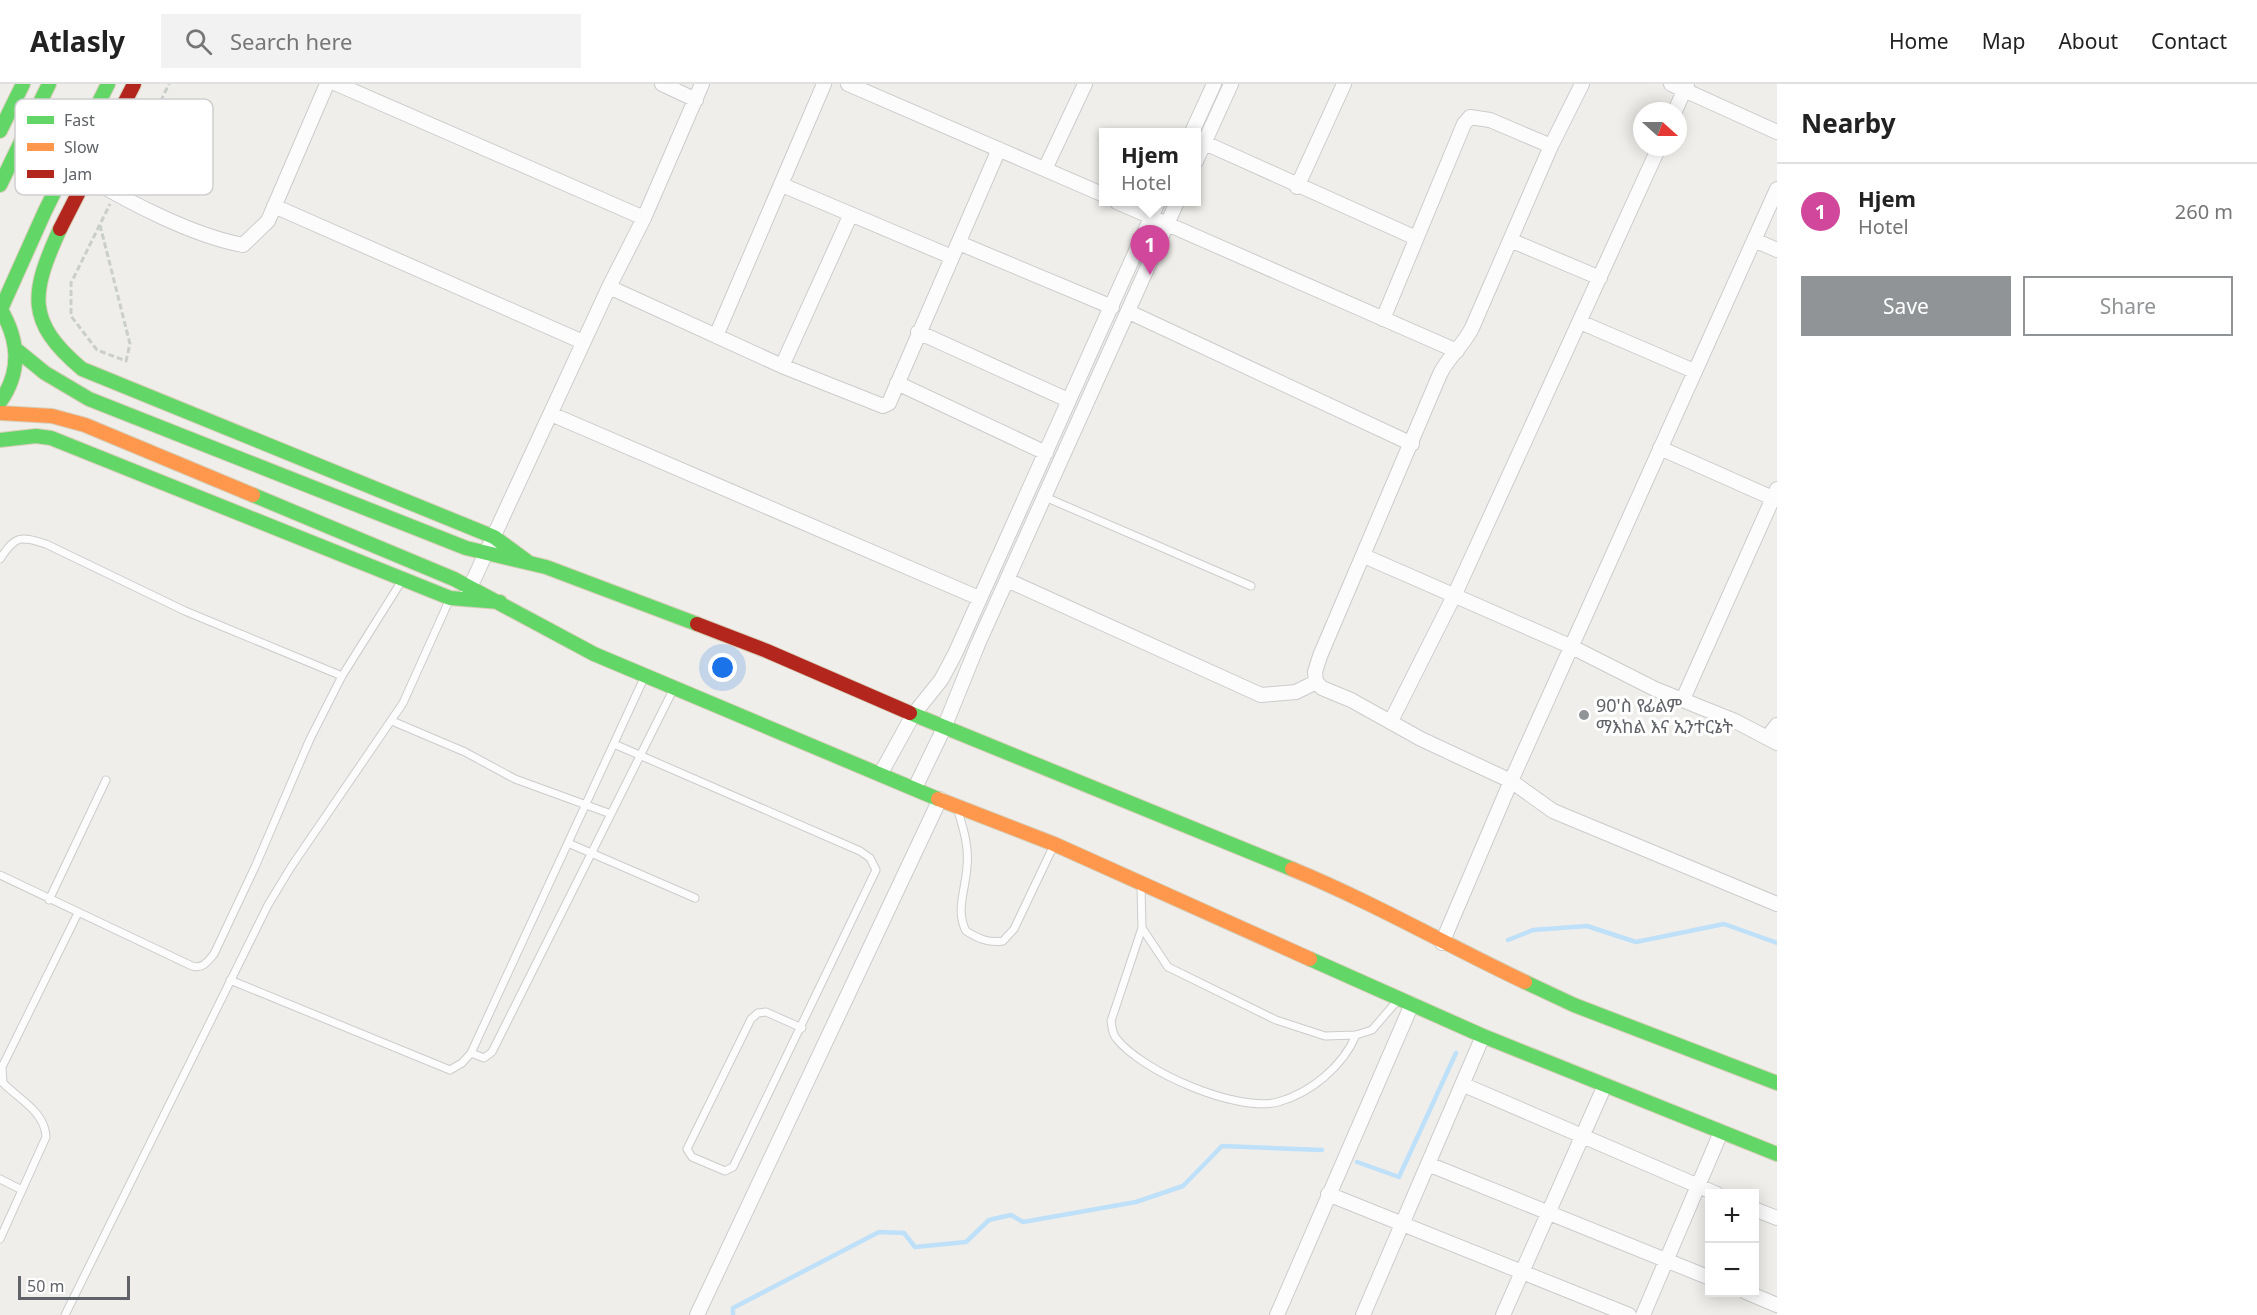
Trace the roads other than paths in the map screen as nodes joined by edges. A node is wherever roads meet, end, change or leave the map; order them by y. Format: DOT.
graph roads {
  1 [pos="23,84"];
  2 [pos="49,84"];
  3 [pos="108,84"];
  4 [pos="134,84"];
  5 [pos="327,84"];
  6 [pos="337,84"];
  7 [pos="662,84"];
  8 [pos="702,84"];
  9 [pos="824,84"];
  10 [pos="848,84"];
  11 [pos="1085,84"];
  12 [pos="1214,84"];
  13 [pos="1232,84"];
  14 [pos="1344,84"];
  15 [pos="1582,84"];
  16 [pos="1681,86"];
  17 [pos="16,99"];
  18 [pos="42,99"];
  19 [pos="100,99"];
  20 [pos="126,99"];
  21 [pos="15,100"];
  22 [pos="696,100"];
  23 [pos="1677,102"];
  24 [pos="1194,128"];
  25 [pos="0,131"];
  26 [pos="1777,132"];
  27 [pos="1204,143"];
  28 [pos="1551,146"];
  29 [pos="999,150"];
  30 [pos="1201,150"];
  31 [pos="15,154"];
  32 [pos="1655,156"];
  33 [pos="1045,169"];
  34 [pos="0,185"];
  35 [pos="782,185"];
  36 [pos="1297,187"];
  37 [pos="1777,189"];
  38 [pos="1099,193"];
  39 [pos="52,195"];
  40 [pos="78,195"];
  41 [pos="117,195"];
  42 [pos="274,206"];
  43 [pos="1128,206"];
  44 [pos="1156,206"];
  45 [pos="1175,206"];
  46 [pos="851,214"];
  47 [pos="1151,217"];
  48 [pos="645,218"];
  49 [pos="1167,223"];
  50 [pos="1416,238"];
  51 [pos="1510,240"];
  52 [pos="1754,240"];
  53 [pos="959,243"];
  54 [pos="1777,250"];
  55 [pos="952,257"];
  56 [pos="1600,278"];
  57 [pos="609,287"];
  58 [pos="1112,307"];
  59 [pos="0,309"];
  60 [pos="1129,312"];
  61 [pos="1383,319"];
  62 [pos="1580,322"];
  63 [pos="918,332"];
  64 [pos="716,336"];
  65 [pos="583,342"];
  66 [pos="18,351"];
  67 [pos="1457,351"];
  68 [pos="782,366"];
  69 [pos="1694,371"];
  70 [pos="897,383"];
  71 [pos="1068,400"];
  72 [pos="0,402"];
  73 [pos="0,413"];
  74 [pos="550,414"];
  75 [pos="0,440"];
  76 [pos="1412,444"];
  77 [pos="1660,448"];
  78 [pos="1046,453"];
  79 [pos="1776,496"];
  80 [pos="1046,497"];
  81 [pos="494,537"];
  82 [pos="487,554"];
  83 [pos="1364,556"];
  84 [pos="0,559"];
  85 [pos="528,562"];
  86 [pos="403,579"];
  87 [pos="1007,580"];
  88 [pos="1251,586"];
  89 [pos="471,587"];
  90 [pos="1455,594"];
  91 [pos="979,598"];
  92 [pos="457,599"];
  93 [pos="500,603"];
  94 [pos="1572,646"];
  95 [pos="645,675"];
  96 [pos="342,676"];
  97 [pos="1316,682"];
  98 [pos="674,687"];
  99 [pos="1683,699"];
  100 [pos="913,715"];
  101 [pos="392,721"];
  102 [pos="1390,721"];
  103 [pos="1777,725"];
  104 [pos="944,728"];
  105 [pos="1772,741"];
  106 [pos="614,744"];
  107 [pos="640,755"];
  108 [pos="881,773"];
  109 [pos="106,780"];
  110 [pos="1511,781"];
  111 [pos="915,788"];
  112 [pos="940,800"];
  113 [pos="585,806"];
  114 [pos="958,808"];
  115 [pos="611,814"];
  116 [pos="568,843"];
  117 [pos="1054,844"];
  118 [pos="591,853"];
  119 [pos="0,875"];
  120 [pos="1141,885"];
  121 [pos="695,898"];
  122 [pos="49,900"];
  123 [pos="1777,904"];
  124 [pos="78,913"];
  125 [pos="1142,928"];
  126 [pos="1442,943"];
  127 [pos="230,980"];
  128 [pos="1406,1002"];
  129 [pos="802,1028"];
  130 [pos="1356,1035"];
  131 [pos="1483,1036"];
  132 [pos="471,1053"];
  133 [pos="1,1067"];
  134 [pos="1777,1083"];
  135 [pos="1464,1085"];
  136 [pos="1605,1085"];
  137 [pos="1721,1132"];
  138 [pos="1582,1137"];
  139 [pos="1777,1154"];
  140 [pos="1428,1164"];
  141 [pos="0,1179"];
  142 [pos="1698,1186"];
  143 [pos="1705,1189"];
  144 [pos="22,1190"];
  145 [pos="1328,1194"];
  146 [pos="1759,1211"];
  147 [pos="1548,1214"];
  148 [pos="1777,1218"];
  149 [pos="1401,1224"];
  150 [pos="0,1239"];
  151 [pos="1666,1260"];
  152 [pos="1522,1272"];
  153 [pos="1705,1276"];
  154 [pos="1756,1297"];
  155 [pos="1777,1305"];
  156 [pos="65,1315"];
  157 [pos="698,1315"];
  158 [pos="1277,1315"];
  159 [pos="1363,1315"];
  160 [pos="1503,1315"];
  161 [pos="1629,1315"];
  162 [pos="1643,1315"];
  1 -- 17 [label="main road"];
  2 -- 18 [label="main road"];
  3 -- 19 [label="main road"];
  4 -- 20 [label="main road"];
  5 -- 42 [label="street"];
  6 -- 48 [label="street"];
  7 -- 22 [label="street"];
  8 -- 22 [label="street"];
  9 -- 35 [label="street"];
  10 -- 29 [label="street"];
  11 -- 33 [label="street"];
  12 -- 24 [label="street"];
  13 -- 27 [label="street"];
  14 -- 36 [label="street"];
  15 -- 28 [label="street"];
  16 -- 23 [label="street"];
  16 -- 26 [label="street"];
  21 -- 25 [label="main road"];
  22 -- 48 [label="street"];
  27 -- 30 [label="street"];
  27 -- 36 [label="street"];
  28 -- 50 [label="street"];
  28 -- 51 [label="street"];
  29 -- 33 [label="street"];
  29 -- 53 [label="street"];
  31 -- 34 [label="main road"];
  32 -- 56 [label="street"];
  33 -- 38 [label="street"];
  35 -- 46 [label="street"];
  35 -- 64 [label="street"];
  36 -- 50 [label="street"];
  37 -- 52 [label="street"];
  39 -- 59 [label="main road"];
  40 -- 81 [label="main road"];
  41 -- 42 [label="street"];
  42 -- 65 [label="street"];
  43 -- 47 [label="street"];
  44 -- 47 [label="street"];
  45 -- 49 [label="street"];
  46 -- 55 [label="street"];
  46 -- 68 [label="street"];
  47 -- 49 [label="street"];
  47 -- 58 [label="street"];
  48 -- 57 [label="street"];
  49 -- 60 [label="street"];
  49 -- 61 [label="street"];
  50 -- 61 [label="street"];
  51 -- 56 [label="street"];
  51 -- 67 [label="street"];
  52 -- 54 [label="street"];
  52 -- 69 [label="street"];
  53 -- 55 [label="street"];
  53 -- 58 [label="street"];
  55 -- 63 [label="street"];
  56 -- 62 [label="street"];
  57 -- 64 [label="street"];
  57 -- 65 [label="street"];
  58 -- 71 [label="street"];
  59 -- 66 [label="main road"];
  60 -- 76 [label="street"];
  60 -- 80 [label="street"];
  61 -- 67 [label="street"];
  62 -- 69 [label="street"];
  62 -- 90 [label="street"];
  63 -- 70 [label="street"];
  63 -- 71 [label="street"];
  64 -- 68 [label="street"];
  65 -- 74 [label="street"];
  66 -- 72 [label="main road"];
  66 -- 82 [label="main road"];
  67 -- 76 [label="street"];
  68 -- 70 [label="street"];
  69 -- 77 [label="street"];
  70 -- 78 [label="street"];
  71 -- 78 [label="street"];
  73 -- 89 [label="main road"];
  74 -- 81 [label="street"];
  74 -- 91 [label="street"];
  75 -- 86 [label="main road"];
  76 -- 83 [label="street"];
  77 -- 79 [label="street"];
  77 -- 94 [label="street"];
  78 -- 91 [label="street"];
  79 -- 99 [label="street"];
  80 -- 87 [label="street"];
  80 -- 88 [label="lane"];
  81 -- 82 [label="street"];
  81 -- 85 [label="main road"];
  82 -- 85 [label="main road"];
  82 -- 89 [label="street"];
  83 -- 90 [label="street"];
  83 -- 97 [label="street"];
  84 -- 96 [label="lane"];
  85 -- 100 [label="main road"];
  86 -- 92 [label="main road"];
  86 -- 96 [label="lane"];
  87 -- 97 [label="street"];
  87 -- 104 [label="street"];
  89 -- 92 [label="street"];
  89 -- 93 [label="main road"];
  90 -- 94 [label="street"];
  90 -- 102 [label="street"];
  91 -- 100 [label="street"];
  92 -- 93 [label="main road"];
  92 -- 101 [label="lane"];
  93 -- 95 [label="main road"];
  94 -- 99 [label="street"];
  94 -- 110 [label="street"];
  95 -- 98 [label="main road"];
  95 -- 106 [label="lane"];
  96 -- 124 [label="lane"];
  97 -- 102 [label="street"];
  98 -- 107 [label="lane"];
  98 -- 108 [label="main road"];
  99 -- 105 [label="street"];
  100 -- 104 [label="main road"];
  100 -- 108 [label="street"];
  101 -- 113 [label="lane"];
  101 -- 127 [label="lane"];
  102 -- 110 [label="street"];
  103 -- 105 [label="street"];
  104 -- 111 [label="street"];
  104 -- 126 [label="main road"];
  106 -- 107 [label="lane"];
  106 -- 113 [label="lane"];
  107 -- 115 [label="lane"];
  107 -- 129 [label="lane"];
  108 -- 111 [label="main road"];
  109 -- 122 [label="lane"];
  110 -- 123 [label="street"];
  110 -- 126 [label="street"];
  111 -- 112 [label="main road"];
  112 -- 114 [label="main road"];
  112 -- 157 [label="street"];
  113 -- 115 [label="lane"];
  113 -- 116 [label="lane"];
  114 -- 117 [label="main road"];
  114 -- 117 [label="lane"];
  115 -- 118 [label="lane"];
  116 -- 118 [label="lane"];
  116 -- 132 [label="lane"];
  117 -- 120 [label="main road"];
  118 -- 121 [label="lane"];
  118 -- 132 [label="lane"];
  119 -- 122 [label="lane"];
  120 -- 125 [label="lane"];
  120 -- 128 [label="main road"];
  122 -- 124 [label="lane"];
  124 -- 133 [label="lane"];
  125 -- 130 [label="lane"];
  125 -- 130 [label="lane"];
  126 -- 134 [label="main road"];
  127 -- 132 [label="lane"];
  127 -- 156 [label="lane"];
  128 -- 130 [label="lane"];
  128 -- 131 [label="main road"];
  128 -- 145 [label="street"];
  129 -- 129 [label="lane"];
  131 -- 135 [label="street"];
  131 -- 136 [label="main road"];
  133 -- 144 [label="lane"];
  135 -- 138 [label="street"];
  135 -- 140 [label="street"];
  136 -- 137 [label="main road"];
  136 -- 138 [label="street"];
  137 -- 139 [label="main road"];
  137 -- 142 [label="street"];
  138 -- 142 [label="street"];
  138 -- 147 [label="street"];
  140 -- 147 [label="street"];
  140 -- 149 [label="street"];
  141 -- 144 [label="lane"];
  142 -- 143 [label="street"];
  142 -- 151 [label="street"];
  144 -- 150 [label="lane"];
  145 -- 149 [label="street"];
  145 -- 158 [label="street"];
  146 -- 148 [label="street"];
  147 -- 151 [label="street"];
  147 -- 152 [label="street"];
  149 -- 152 [label="street"];
  149 -- 159 [label="street"];
  151 -- 153 [label="street"];
  151 -- 162 [label="street"];
  152 -- 160 [label="street"];
  152 -- 161 [label="street"];
  154 -- 155 [label="street"];
}
